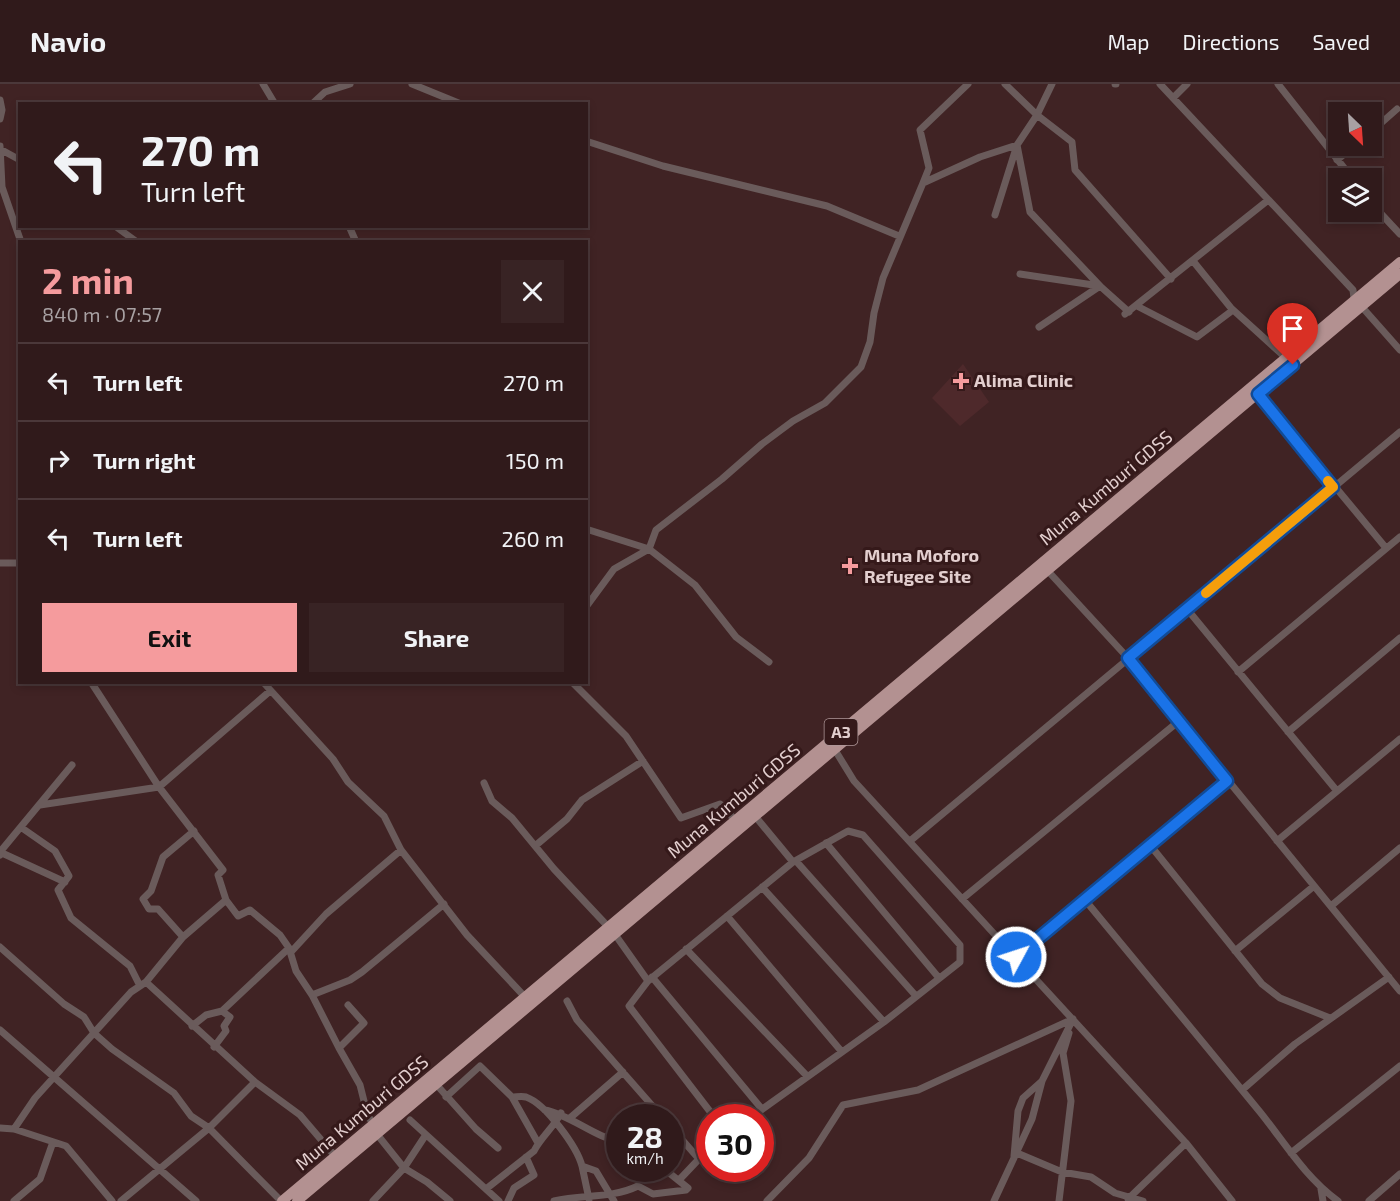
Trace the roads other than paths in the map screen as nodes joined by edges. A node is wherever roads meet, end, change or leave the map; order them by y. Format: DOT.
graph roads {
  1 [pos="262,84"];
  2 [pos="350,84"];
  3 [pos="412,84"];
  4 [pos="968,84"];
  5 [pos="1005,84"];
  6 [pos="1052,84"];
  7 [pos="1160,84"];
  8 [pos="1187,84"];
  9 [pos="1278,84"];
  10 [pos="1173,98"];
  11 [pos="0,100"];
  12 [pos="275,102"];
  13 [pos="314,102"];
  14 [pos="456,102"];
  15 [pos="1397,109"];
  16 [pos="1037,115"];
  17 [pos="0,119"];
  18 [pos="1382,122"];
  19 [pos="588,142"];
  20 [pos="1017,145"];
  21 [pos="0,148"];
  22 [pos="1342,156"];
  23 [pos="18,159"];
  24 [pos="1337,160"];
  25 [pos="1344,168"];
  26 [pos="923,183"];
  27 [pos="1267,201"];
  28 [pos="1382,214"];
  29 [pos="995,215"];
  30 [pos="118,228"];
  31 [pos="1400,234"];
  32 [pos="899,236"];
  33 [pos="20,240"];
  34 [pos="134,240"];
  35 [pos="1193,261"];
  36 [pos="1400,262"];
  37 [pos="1020,274"];
  38 [pos="1400,274"];
  39 [pos="1171,279"];
  40 [pos="1100,286"];
  41 [pos="1359,303"];
  42 [pos="1137,306"];
  43 [pos="1233,310"];
  44 [pos="1039,327"];
  45 [pos="1400,350"];
  46 [pos="1286,358"];
  47 [pos="1258,394"];
  48 [pos="1400,432"];
  49 [pos="1333,487"];
  50 [pos="588,530"];
  51 [pos="1400,537"];
  52 [pos="1386,548"];
  53 [pos="649,549"];
  54 [pos="0,563"];
  55 [pos="18,563"];
  56 [pos="1047,570"];
  57 [pos="588,604"];
  58 [pos="1187,609"];
  59 [pos="1400,638"];
  60 [pos="1128,658"];
  61 [pos="769,662"];
  62 [pos="1238,672"];
  63 [pos="92,684"];
  64 [pos="265,684"];
  65 [pos="574,684"];
  66 [pos="270,691"];
  67 [pos="1179,721"];
  68 [pos="1288,732"];
  69 [pos="1400,739"];
  70 [pos="835,750"];
  71 [pos="643,761"];
  72 [pos="72,765"];
  73 [pos="1227,781"];
  74 [pos="484,783"];
  75 [pos="159,788"];
  76 [pos="1337,791"];
  77 [pos="40,805"];
  78 [pos="755,816"];
  79 [pos="736,820"];
  80 [pos="22,828"];
  81 [pos="194,831"];
  82 [pos="910,841"];
  83 [pos="1276,841"];
  84 [pos="826,843"];
  85 [pos="1150,845"];
  86 [pos="535,846"];
  87 [pos="401,850"];
  88 [pos="1399,850"];
  89 [pos="1,854"];
  90 [pos="794,862"];
  91 [pos="65,882"];
  92 [pos="1314,886"];
  93 [pos="762,887"];
  94 [pos="962,899"];
  95 [pos="226,900"];
  96 [pos="1085,900"];
  97 [pos="444,904"];
  98 [pos="1331,906"];
  99 [pos="726,916"];
  100 [pos="612,930"];
  101 [pos="183,937"];
  102 [pos="0,947"];
  103 [pos="290,950"];
  104 [pos="686,950"];
  105 [pos="1235,951"];
  106 [pos="1016,957"];
  107 [pos="939,978"];
  108 [pos="1389,978"];
  109 [pos="650,979"];
  110 [pos="143,983"];
  111 [pos="1400,991"];
  112 [pos="312,995"];
  113 [pos="916,996"];
  114 [pos="525,998"];
  115 [pos="567,1001"];
  116 [pos="348,1005"];
  117 [pos="222,1011"];
  118 [pos="1330,1018"];
  119 [pos="1073,1019"];
  120 [pos="884,1022"];
  121 [pos="192,1026"];
  122 [pos="0,1030"];
  123 [pos="94,1033"];
  124 [pos="214,1047"];
  125 [pos="339,1048"];
  126 [pos="842,1052"];
  127 [pos="1400,1066"];
  128 [pos="623,1072"];
  129 [pos="55,1075"];
  130 [pos="807,1076"];
  131 [pos="1042,1081"];
  132 [pos="255,1083"];
  133 [pos="435,1083"];
  134 [pos="1242,1090"];
  135 [pos="446,1097"];
  136 [pos="512,1097"];
  137 [pos="651,1104"];
  138 [pos="704,1104"];
  139 [pos="758,1104"];
  140 [pos="767,1104"];
  141 [pos="545,1110"];
  142 [pos="561,1113"];
  143 [pos="570,1118"];
  144 [pos="410,1120"];
  145 [pos="555,1125"];
  146 [pos="0,1128"];
  147 [pos="209,1128"];
  148 [pos="375,1129"];
  149 [pos="14,1130"];
  150 [pos="425,1136"];
  151 [pos="606,1138"];
  152 [pos="53,1142"];
  153 [pos="538,1143"];
  154 [pos="684,1143"];
  155 [pos="1186,1143"];
  156 [pos="498,1148"];
  157 [pos="1290,1154"];
  158 [pos="1016,1155"];
  159 [pos="335,1156"];
  160 [pos="526,1157"];
  161 [pos="582,1166"];
  162 [pos="159,1168"];
  163 [pos="404,1168"];
  164 [pos="1062,1172"];
  165 [pos="1400,1174"];
  166 [pos="684,1175"];
  167 [pos="683,1182"];
  168 [pos="486,1189"];
  169 [pos="1321,1189"];
  170 [pos="613,1198"];
  171 [pos="589,1199"];
  172 [pos="1128,1200"];
  173 [pos="14,1201"];
  174 [pos="112,1201"];
  175 [pos="121,1201"];
  176 [pos="196,1201"];
  177 [pos="281,1201"];
  178 [pos="297,1201"];
  179 [pos="373,1201"];
  180 [pos="450,1201"];
  181 [pos="499,1201"];
  182 [pos="508,1201"];
  183 [pos="554,1201"];
  184 [pos="767,1201"];
  185 [pos="994,1201"];
  186 [pos="1059,1201"];
  187 [pos="1143,1201"];
  188 [pos="1232,1201"];
  189 [pos="1323,1201"];
  190 [pos="1338,1201"];
  191 [pos="1370,1201"];
  1 -- 12 [label="street"];
  2 -- 13 [label="street"];
  3 -- 14 [label="street"];
  4 -- 26 [label="street"];
  5 -- 16 [label="street"];
  6 -- 16 [label="street"];
  7 -- 10 [label="street"];
  8 -- 10 [label="street"];
  9 -- 24 [label="street"];
  10 -- 27 [label="street"];
  11 -- 17 [label="street"];
  15 -- 18 [label="street"];
  16 -- 20 [label="street"];
  16 -- 39 [label="street"];
  19 -- 32 [label="street"];
  20 -- 26 [label="street"];
  20 -- 29 [label="street"];
  20 -- 40 [label="street"];
  21 -- 23 [label="street"];
  21 -- 33 [label="street"];
  22 -- 24 [label="street"];
  24 -- 25 [label="street"];
  26 -- 32 [label="street"];
  27 -- 35 [label="street"];
  27 -- 41 [label="street"];
  28 -- 31 [label="street"];
  30 -- 34 [label="street"];
  32 -- 53 [label="street"];
  35 -- 39 [label="street"];
  35 -- 43 [label="street"];
  36 -- 41 [label="highway, Muna Kumburi GDSS / A3"];
  37 -- 40 [label="street"];
  38 -- 41 [label="highway, Muna Kumburi GDSS / A3"];
  39 -- 42 [label="street"];
  40 -- 42 [label="street"];
  40 -- 44 [label="street"];
  41 -- 45 [label="street"];
  41 -- 46 [label="highway, Muna Kumburi GDSS / A3"];
  41 -- 47 [label="highway, Muna Kumburi GDSS / A3"];
  42 -- 43 [label="street"];
  43 -- 46 [label="street"];
  46 -- 79 [label="highway, Muna Kumburi GDSS / A3"];
  47 -- 49 [label="street"];
  47 -- 56 [label="highway, Muna Kumburi GDSS / A3"];
  48 -- 49 [label="street"];
  49 -- 52 [label="street"];
  49 -- 58 [label="street"];
  50 -- 53 [label="street"];
  51 -- 52 [label="street"];
  52 -- 62 [label="street"];
  53 -- 57 [label="street"];
  53 -- 61 [label="street"];
  54 -- 55 [label="street"];
  56 -- 60 [label="street"];
  56 -- 70 [label="highway, Muna Kumburi GDSS / A3"];
  58 -- 60 [label="street"];
  58 -- 62 [label="street"];
  59 -- 68 [label="street"];
  60 -- 67 [label="street"];
  60 -- 82 [label="street"];
  62 -- 68 [label="street"];
  63 -- 75 [label="street"];
  64 -- 66 [label="street"];
  65 -- 71 [label="street"];
  66 -- 75 [label="street"];
  66 -- 87 [label="street"];
  67 -- 73 [label="street"];
  67 -- 94 [label="street"];
  68 -- 76 [label="street"];
  69 -- 76 [label="street"];
  70 -- 78 [label="highway, Muna Kumburi GDSS / A3"];
  70 -- 82 [label="street"];
  71 -- 79 [label="street"];
  71 -- 86 [label="street"];
  72 -- 77 [label="street"];
  73 -- 83 [label="street"];
  73 -- 85 [label="street"];
  74 -- 86 [label="street"];
  75 -- 77 [label="street"];
  75 -- 81 [label="street"];
  76 -- 83 [label="street"];
  77 -- 80 [label="street"];
  78 -- 90 [label="street"];
  78 -- 100 [label="highway, Muna Kumburi GDSS / A3"];
  79 -- 100 [label="highway, Muna Kumburi GDSS / A3"];
  80 -- 89 [label="street"];
  80 -- 91 [label="street"];
  81 -- 95 [label="street"];
  81 -- 101 [label="street"];
  82 -- 94 [label="street"];
  83 -- 92 [label="street"];
  84 -- 90 [label="street"];
  84 -- 107 [label="street"];
  84 -- 107 [label="street"];
  85 -- 96 [label="street"];
  85 -- 105 [label="street"];
  86 -- 100 [label="street"];
  87 -- 97 [label="street"];
  87 -- 103 [label="street"];
  88 -- 98 [label="street"];
  89 -- 91 [label="street"];
  90 -- 93 [label="street"];
  90 -- 113 [label="street"];
  91 -- 110 [label="street"];
  92 -- 98 [label="street"];
  92 -- 105 [label="street"];
  93 -- 99 [label="street"];
  93 -- 120 [label="street"];
  94 -- 106 [label="street"];
  95 -- 101 [label="street"];
  95 -- 103 [label="street"];
  96 -- 106 [label="street"];
  96 -- 134 [label="street"];
  97 -- 112 [label="street"];
  97 -- 114 [label="street"];
  98 -- 108 [label="street"];
  99 -- 104 [label="street"];
  99 -- 126 [label="street"];
  100 -- 109 [label="street"];
  100 -- 114 [label="highway, Muna Kumburi GDSS / A3"];
  100 -- 133 [label="highway, Muna Kumburi GDSS / A3"];
  101 -- 110 [label="street"];
  102 -- 123 [label="street"];
  103 -- 112 [label="street"];
  103 -- 117 [label="street"];
  104 -- 109 [label="street"];
  104 -- 130 [label="street"];
  105 -- 118 [label="street"];
  106 -- 119 [label="street"];
  107 -- 113 [label="street"];
  108 -- 111 [label="street"];
  108 -- 118 [label="street"];
  109 -- 138 [label="street"];
  109 -- 139 [label="street"];
  110 -- 121 [label="street"];
  110 -- 123 [label="street"];
  112 -- 125 [label="street"];
  113 -- 120 [label="street"];
  114 -- 148 [label="highway, Muna Kumburi GDSS / A3"];
  115 -- 128 [label="street"];
  116 -- 125 [label="street"];
  117 -- 121 [label="street"];
  117 -- 124 [label="street"];
  118 -- 134 [label="street"];
  119 -- 131 [label="street"];
  119 -- 155 [label="street"];
  119 -- 164 [label="street"];
  119 -- 184 [label="street"];
  120 -- 126 [label="street"];
  121 -- 124 [label="street"];
  122 -- 129 [label="street"];
  123 -- 129 [label="street"];
  123 -- 147 [label="street"];
  124 -- 132 [label="street"];
  125 -- 148 [label="street"];
  126 -- 130 [label="street"];
  127 -- 157 [label="street"];
  128 -- 137 [label="street"];
  128 -- 143 [label="street"];
  129 -- 149 [label="street"];
  129 -- 162 [label="street"];
  130 -- 140 [label="street"];
  131 -- 158 [label="street"];
  131 -- 158 [label="street"];
  132 -- 147 [label="street"];
  132 -- 159 [label="street"];
  133 -- 135 [label="street"];
  133 -- 148 [label="highway, Muna Kumburi GDSS / A3"];
  134 -- 157 [label="street"];
  135 -- 136 [label="street"];
  135 -- 156 [label="street"];
  136 -- 141 [label="street"];
  136 -- 153 [label="street"];
  141 -- 142 [label="street"];
  141 -- 145 [label="street"];
  142 -- 143 [label="street"];
  142 -- 145 [label="street"];
  143 -- 151 [label="street"];
  144 -- 150 [label="street"];
  145 -- 153 [label="street"];
  145 -- 161 [label="street"];
  146 -- 149 [label="street"];
  147 -- 162 [label="street"];
  147 -- 177 [label="street"];
  148 -- 159 [label="highway, Muna Kumburi GDSS / A3"];
  148 -- 163 [label="street"];
  148 -- 178 [label="highway, Muna Kumburi GDSS / A3"];
  149 -- 152 [label="street"];
  150 -- 163 [label="street"];
  150 -- 168 [label="street"];
  152 -- 173 [label="street"];
  152 -- 174 [label="street"];
  153 -- 160 [label="street"];
  154 -- 166 [label="street"];
  155 -- 172 [label="street"];
  155 -- 188 [label="street"];
  157 -- 169 [label="street"];
  158 -- 164 [label="street"];
  158 -- 185 [label="street"];
  159 -- 177 [label="highway, Muna Kumburi GDSS / A3"];
  160 -- 168 [label="street"];
  160 -- 182 [label="street"];
  161 -- 170 [label="street"];
  161 -- 171 [label="street"];
  162 -- 175 [label="street"];
  162 -- 176 [label="street"];
  163 -- 179 [label="street"];
  163 -- 180 [label="street"];
  164 -- 172 [label="street"];
  164 -- 186 [label="street"];
  165 -- 191 [label="street"];
  167 -- 170 [label="street"];
  168 -- 181 [label="street"];
  169 -- 189 [label="street"];
  169 -- 190 [label="street"];
  170 -- 171 [label="street"];
  171 -- 183 [label="street"];
  172 -- 187 [label="street"];
}
